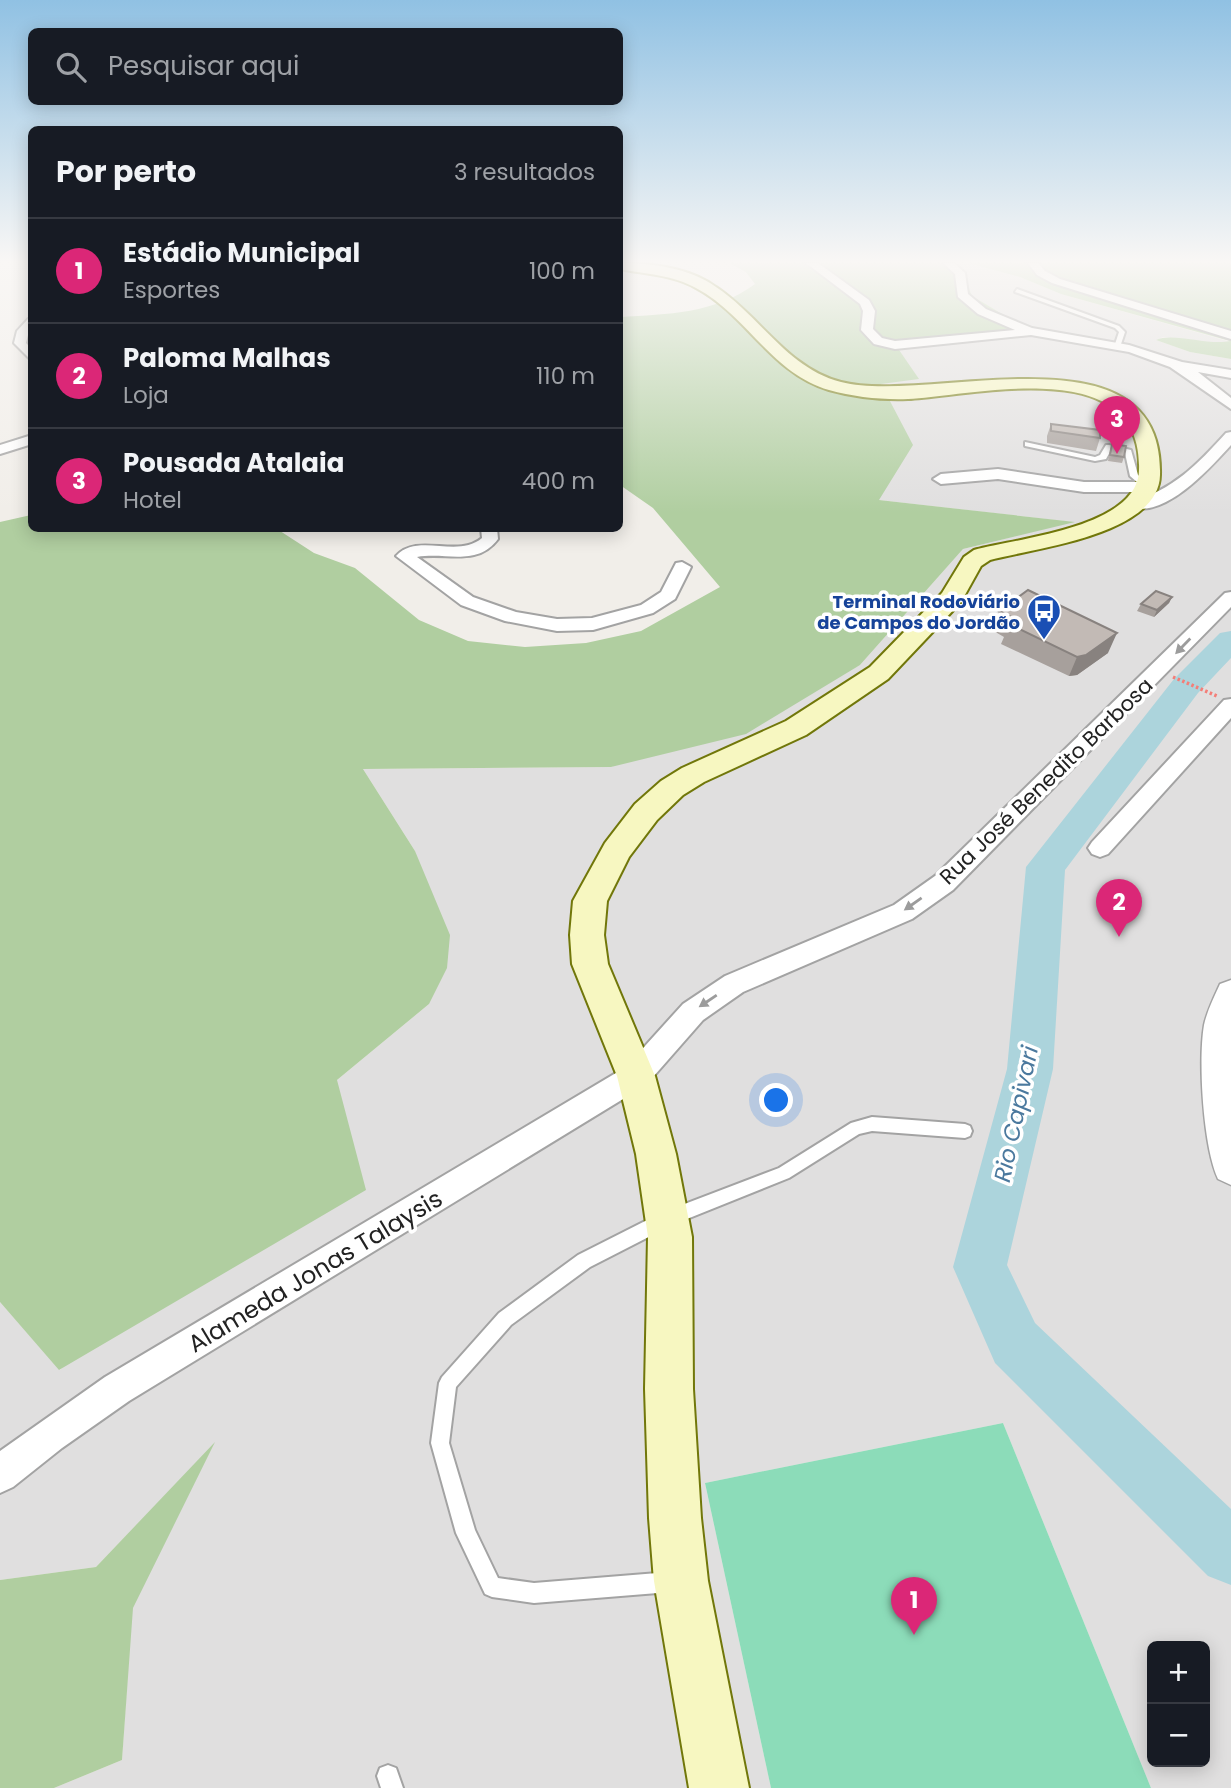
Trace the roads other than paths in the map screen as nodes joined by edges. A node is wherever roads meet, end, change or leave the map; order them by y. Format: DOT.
graph roads {
  1 [pos="774,346"];
  2 [pos="1114,346"];
  3 [pos="1117,347"];
  4 [pos="1179,366"];
  5 [pos="1231,374"];
  6 [pos="1231,405"];
  7 [pos="1231,436"];
  8 [pos="28,440"];
  9 [pos="1028,444"];
  10 [pos="0,450"];
  11 [pos="941,479"];
  12 [pos="1143,496"];
  13 [pos="489,532"];
  14 [pos="682,567"];
  15 [pos="1231,597"];
  16 [pos="1224,700"];
  17 [pos="1100,848"];
  18 [pos="1231,994"];
  19 [pos="636,1076"];
  20 [pos="965,1132"];
  21 [pos="1231,1167"];
  22 [pos="667,1219"];
  23 [pos="0,1474"];
  24 [pos="681,1581"];
  25 [pos="719,1788"];
  1 -- 12 [label="main road"];
  2 -- 3 [label="street"];
  3 -- 4 [label="street"];
  4 -- 5 [label="street"];
  4 -- 6 [label="street"];
  7 -- 12 [label="street"];
  8 -- 10 [label="street"];
  9 -- 12 [label="lane"];
  11 -- 12 [label="street"];
  12 -- 19 [label="main road"];
  13 -- 14 [label="street"];
  15 -- 19 [label="street, Rua José Benedito Barbosa, one-way"];
  16 -- 17 [label="street"];
  18 -- 21 [label="street"];
  19 -- 22 [label="main road"];
  19 -- 23 [label="street, Alameda Jonas Talaysis"];
  20 -- 22 [label="lane"];
  22 -- 24 [label="main road"];
  22 -- 24 [label="lane"];
  24 -- 25 [label="main road"];
}
